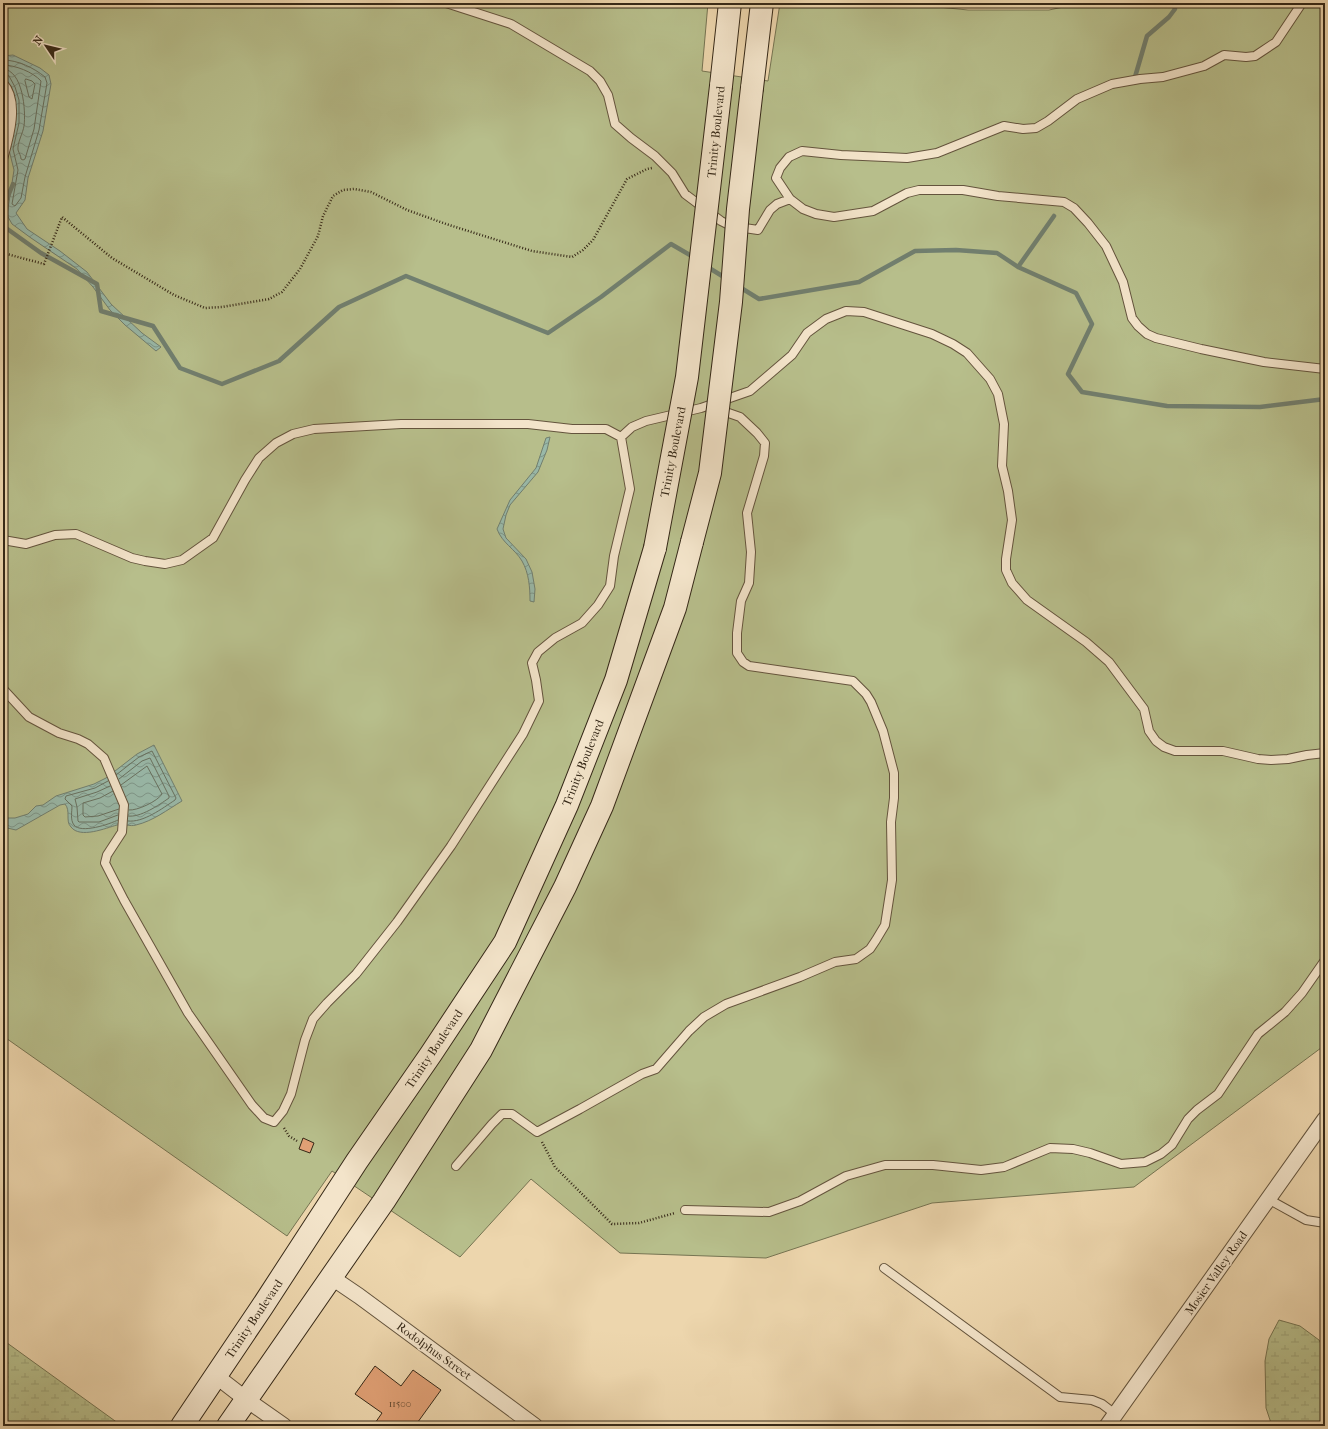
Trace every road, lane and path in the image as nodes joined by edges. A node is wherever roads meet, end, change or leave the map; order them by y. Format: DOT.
graph roads {
  1 [pos="446,3"];
  2 [pos="730,3"];
  3 [pos="762,3"];
  4 [pos="1302,3"];
  5 [pos="3,83"];
  6 [pos="3,159"];
  7 [pos="664,165"];
  8 [pos="790,199"];
  9 [pos="3,253"];
  10 [pos="1325,369"];
  11 [pos="708,406"];
  12 [pos="621,437"];
  13 [pos="3,540"];
  14 [pos="3,689"];
  15 [pos="1325,754"];
  16 [pos="1325,960"];
  17 [pos="281,1114"];
  18 [pos="1325,1119"];
  19 [pos="537,1132"];
  20 [pos="297,1141"];
  21 [pos="456,1166"];
  22 [pos="1268,1199"];
  23 [pos="685,1210"];
  24 [pos="1325,1223"];
  25 [pos="884,1268"];
  26 [pos="331,1277"];
  27 [pos="216,1376"];
  28 [pos="246,1400"];
  29 [pos="1111,1420"];
  30 [pos="182,1426"];
  31 [pos="228,1426"];
  32 [pos="284,1426"];
  33 [pos="535,1426"];
  1 -- 7 [label="lane"];
  2 -- 27 [label="main road, Trinity Boulevard, bridge"];
  3 -- 26 [label="main road, bridge"];
  4 -- 8 [label="lane"];
  5 -- 6 [label="lane"];
  7 -- 8 [label="lane"];
  7 -- 9 [label="path"];
  8 -- 10 [label="lane"];
  11 -- 12 [label="lane"];
  11 -- 15 [label="lane"];
  11 -- 19 [label="lane"];
  12 -- 13 [label="lane"];
  12 -- 17 [label="lane"];
  14 -- 17 [label="lane"];
  16 -- 23 [label="lane"];
  17 -- 20 [label="path"];
  18 -- 22 [label="street, Mosier Valley Road"];
  19 -- 21 [label="lane"];
  19 -- 23 [label="path"];
  22 -- 24 [label="lane"];
  22 -- 29 [label="street, Mosier Valley Road"];
  25 -- 29 [label="lane"];
  26 -- 28 [label="main road"];
  26 -- 33 [label="street, Rodolphus Street"];
  27 -- 28 [label="street"];
  27 -- 30 [label="main road, Trinity Boulevard"];
  28 -- 31 [label="main road"];
  28 -- 32 [label="street"];
}
